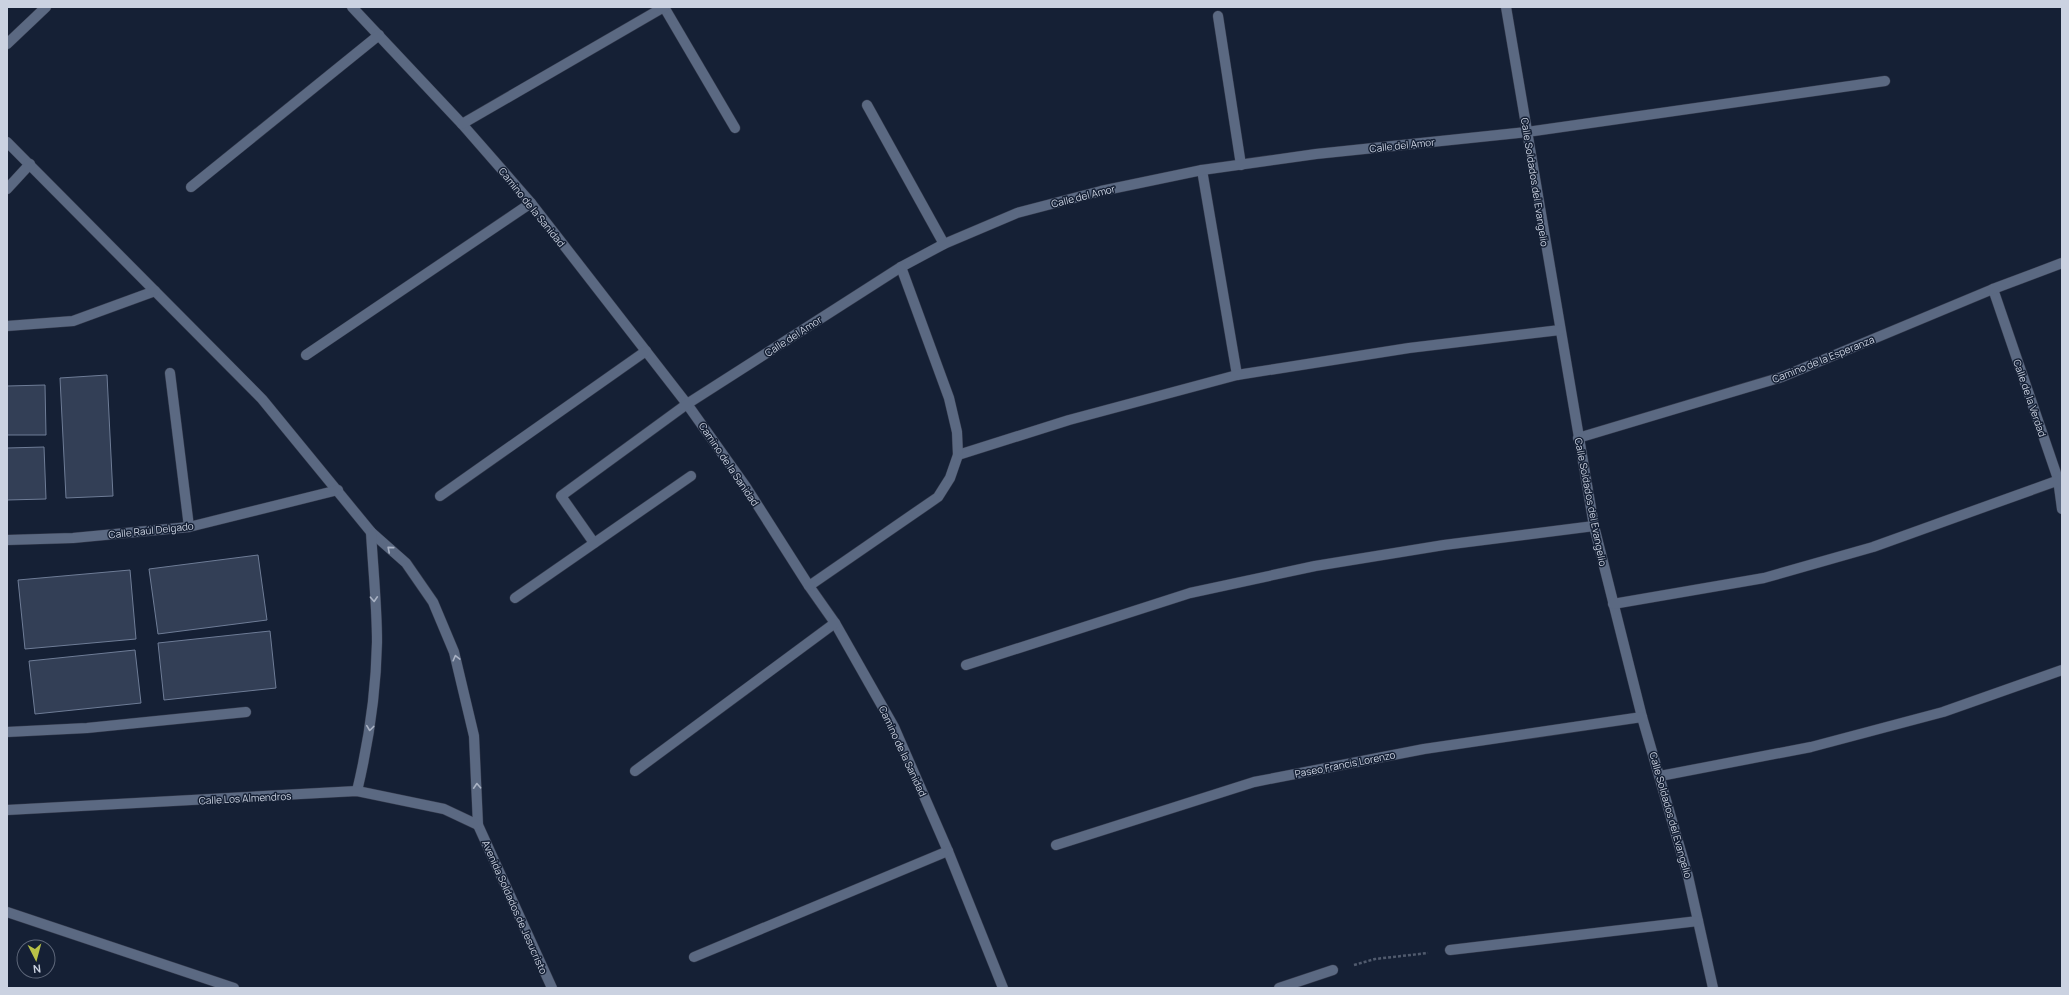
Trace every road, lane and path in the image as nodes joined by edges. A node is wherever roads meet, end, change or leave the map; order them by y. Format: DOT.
graph roads {
  1 [pos="46,7"];
  2 [pos="352,7"];
  3 [pos="664,7"];
  4 [pos="1506,7"];
  5 [pos="1218,16"];
  6 [pos="379,35"];
  7 [pos="7,44"];
  8 [pos="1885,81"];
  9 [pos="867,105"];
  10 [pos="462,124"];
  11 [pos="735,128"];
  12 [pos="1527,132"];
  13 [pos="7,142"];
  14 [pos="30,164"];
  15 [pos="1241,165"];
  16 [pos="1202,170"];
  17 [pos="191,187"];
  18 [pos="7,189"];
  19 [pos="531,203"];
  20 [pos="944,244"];
  21 [pos="2062,263"];
  22 [pos="901,267"];
  23 [pos="1992,289"];
  24 [pos="155,291"];
  25 [pos="7,326"];
  26 [pos="1560,330"];
  27 [pos="646,351"];
  28 [pos="306,355"];
  29 [pos="170,373"];
  30 [pos="1237,375"];
  31 [pos="687,404"];
  32 [pos="1578,438"];
  33 [pos="958,455"];
  34 [pos="691,476"];
  35 [pos="2060,479"];
  36 [pos="338,490"];
  37 [pos="440,496"];
  38 [pos="2062,509"];
  39 [pos="1594,526"];
  40 [pos="189,527"];
  41 [pos="370,532"];
  42 [pos="7,540"];
  43 [pos="594,543"];
  44 [pos="809,586"];
  45 [pos="515,598"];
  46 [pos="1613,604"];
  47 [pos="835,623"];
  48 [pos="966,665"];
  49 [pos="2062,670"];
  50 [pos="246,712"];
  51 [pos="1642,717"];
  52 [pos="7,732"];
  53 [pos="635,771"];
  54 [pos="1660,776"];
  55 [pos="357,791"];
  56 [pos="7,810"];
  57 [pos="478,825"];
  58 [pos="1056,845"];
  59 [pos="948,851"];
  60 [pos="7,912"];
  61 [pos="1698,921"];
  62 [pos="1450,950"];
  63 [pos="694,957"];
  64 [pos="1333,970"];
  65 [pos="234,988"];
  66 [pos="552,988"];
  67 [pos="1003,988"];
  68 [pos="1279,988"];
  69 [pos="1713,988"];
  1 -- 7 [label="street"];
  2 -- 6 [label="street, Camino de la Sanidad"];
  3 -- 10 [label="street"];
  3 -- 11 [label="street"];
  4 -- 12 [label="street, Calle Soldados del Evangelio"];
  5 -- 15 [label="street"];
  6 -- 10 [label="street, Camino de la Sanidad"];
  6 -- 17 [label="street"];
  8 -- 12 [label="street, Calle del Amor"];
  9 -- 20 [label="street"];
  10 -- 19 [label="street, Camino de la Sanidad"];
  12 -- 15 [label="street, Calle del Amor"];
  12 -- 26 [label="street, Calle Soldados del Evangelio"];
  13 -- 14 [label="street"];
  14 -- 18 [label="street"];
  14 -- 24 [label="street"];
  15 -- 16 [label="street, Calle del Amor"];
  16 -- 20 [label="street, Calle del Amor"];
  16 -- 30 [label="street"];
  19 -- 27 [label="street, Camino de la Sanidad"];
  19 -- 28 [label="street"];
  20 -- 22 [label="street, Calle del Amor"];
  21 -- 23 [label="street, Camino de la Esperanza"];
  22 -- 31 [label="street, Calle del Amor"];
  22 -- 33 [label="street"];
  23 -- 32 [label="street, Camino de la Esperanza"];
  23 -- 35 [label="street, Calle de la Verdad"];
  24 -- 25 [label="street"];
  24 -- 36 [label="street"];
  26 -- 30 [label="street"];
  26 -- 32 [label="street, Calle Soldados del Evangelio"];
  27 -- 31 [label="street, Camino de la Sanidad"];
  27 -- 37 [label="street"];
  29 -- 40 [label="street"];
  30 -- 33 [label="street"];
  31 -- 43 [label="street, Calle del Amor"];
  31 -- 44 [label="street, Camino de la Sanidad"];
  32 -- 39 [label="street, Calle Soldados del Evangelio"];
  33 -- 44 [label="street"];
  34 -- 43 [label="street"];
  35 -- 38 [label="street, Calle de la Verdad"];
  35 -- 46 [label="street"];
  36 -- 40 [label="street, Calle Raúl Delgado"];
  36 -- 41 [label="street"];
  39 -- 46 [label="street, Calle Soldados del Evangelio"];
  39 -- 48 [label="street"];
  40 -- 42 [label="street, Calle Raúl Delgado"];
  41 -- 55 [label="street, one-way"];
  57 -- 41 [label="street, one-way"];
  43 -- 45 [label="street"];
  44 -- 47 [label="street, Camino de la Sanidad"];
  46 -- 51 [label="street, Calle Soldados del Evangelio"];
  47 -- 53 [label="street"];
  47 -- 59 [label="street, Camino de la Sanidad"];
  49 -- 54 [label="street"];
  50 -- 52 [label="street"];
  51 -- 54 [label="street, Calle Soldados del Evangelio"];
  51 -- 58 [label="street, Paseo Francis Lorenzo"];
  54 -- 61 [label="street, Calle Soldados del Evangelio"];
  55 -- 56 [label="street, Calle Los Almendros"];
  55 -- 57 [label="street, Calle Los Almendros"];
  57 -- 66 [label="street, Avenida Soldados de Jesucristo"];
  59 -- 63 [label="street"];
  59 -- 67 [label="street, Camino de la Sanidad"];
  60 -- 65 [label="street"];
  61 -- 62 [label="street"];
  61 -- 69 [label="street, Calle Soldados del Evangelio"];
  62 -- 64 [label="path"];
  64 -- 68 [label="street"];
}
